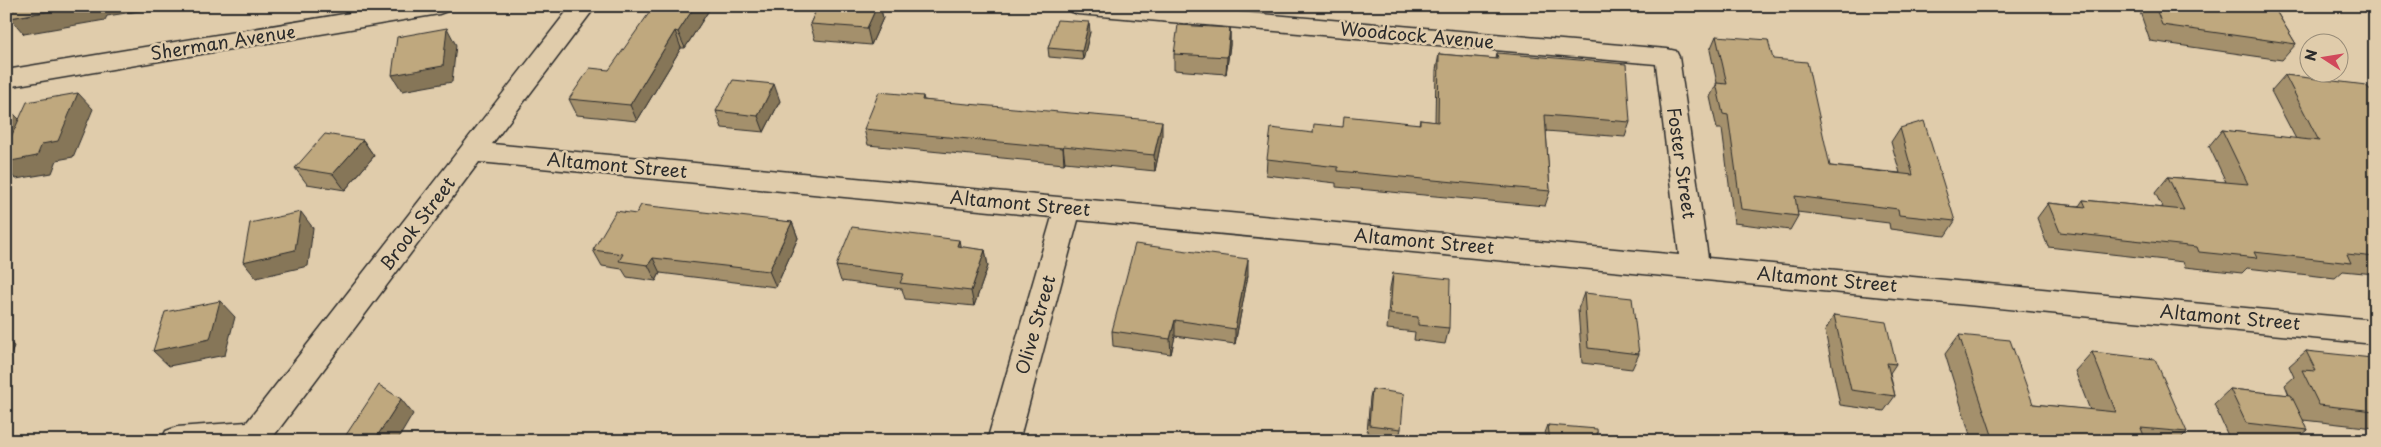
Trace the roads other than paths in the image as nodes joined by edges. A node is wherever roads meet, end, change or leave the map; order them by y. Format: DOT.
graph roads {
  1 [pos="439,6"];
  2 [pos="584,6"];
  3 [pos="1078,6"];
  4 [pos="1667,57"];
  5 [pos="6,79"];
  6 [pos="472,152"];
  7 [pos="1068,208"];
  8 [pos="1695,268"];
  9 [pos="2375,332"];
  10 [pos="253,438"];
  11 [pos="177,441"];
  12 [pos="1004,441"];
  1 -- 5 [label="street, Sherman Avenue"];
  2 -- 6 [label="street, Brook Street"];
  3 -- 4 [label="street, Woodcock Avenue"];
  4 -- 8 [label="street, Foster Street"];
  6 -- 7 [label="street, Altamont Street"];
  6 -- 10 [label="street, Brook Street"];
  7 -- 8 [label="street, Altamont Street"];
  7 -- 12 [label="street, Olive Street"];
  8 -- 9 [label="street, Altamont Street"];
  10 -- 11 [label="street"];
}
